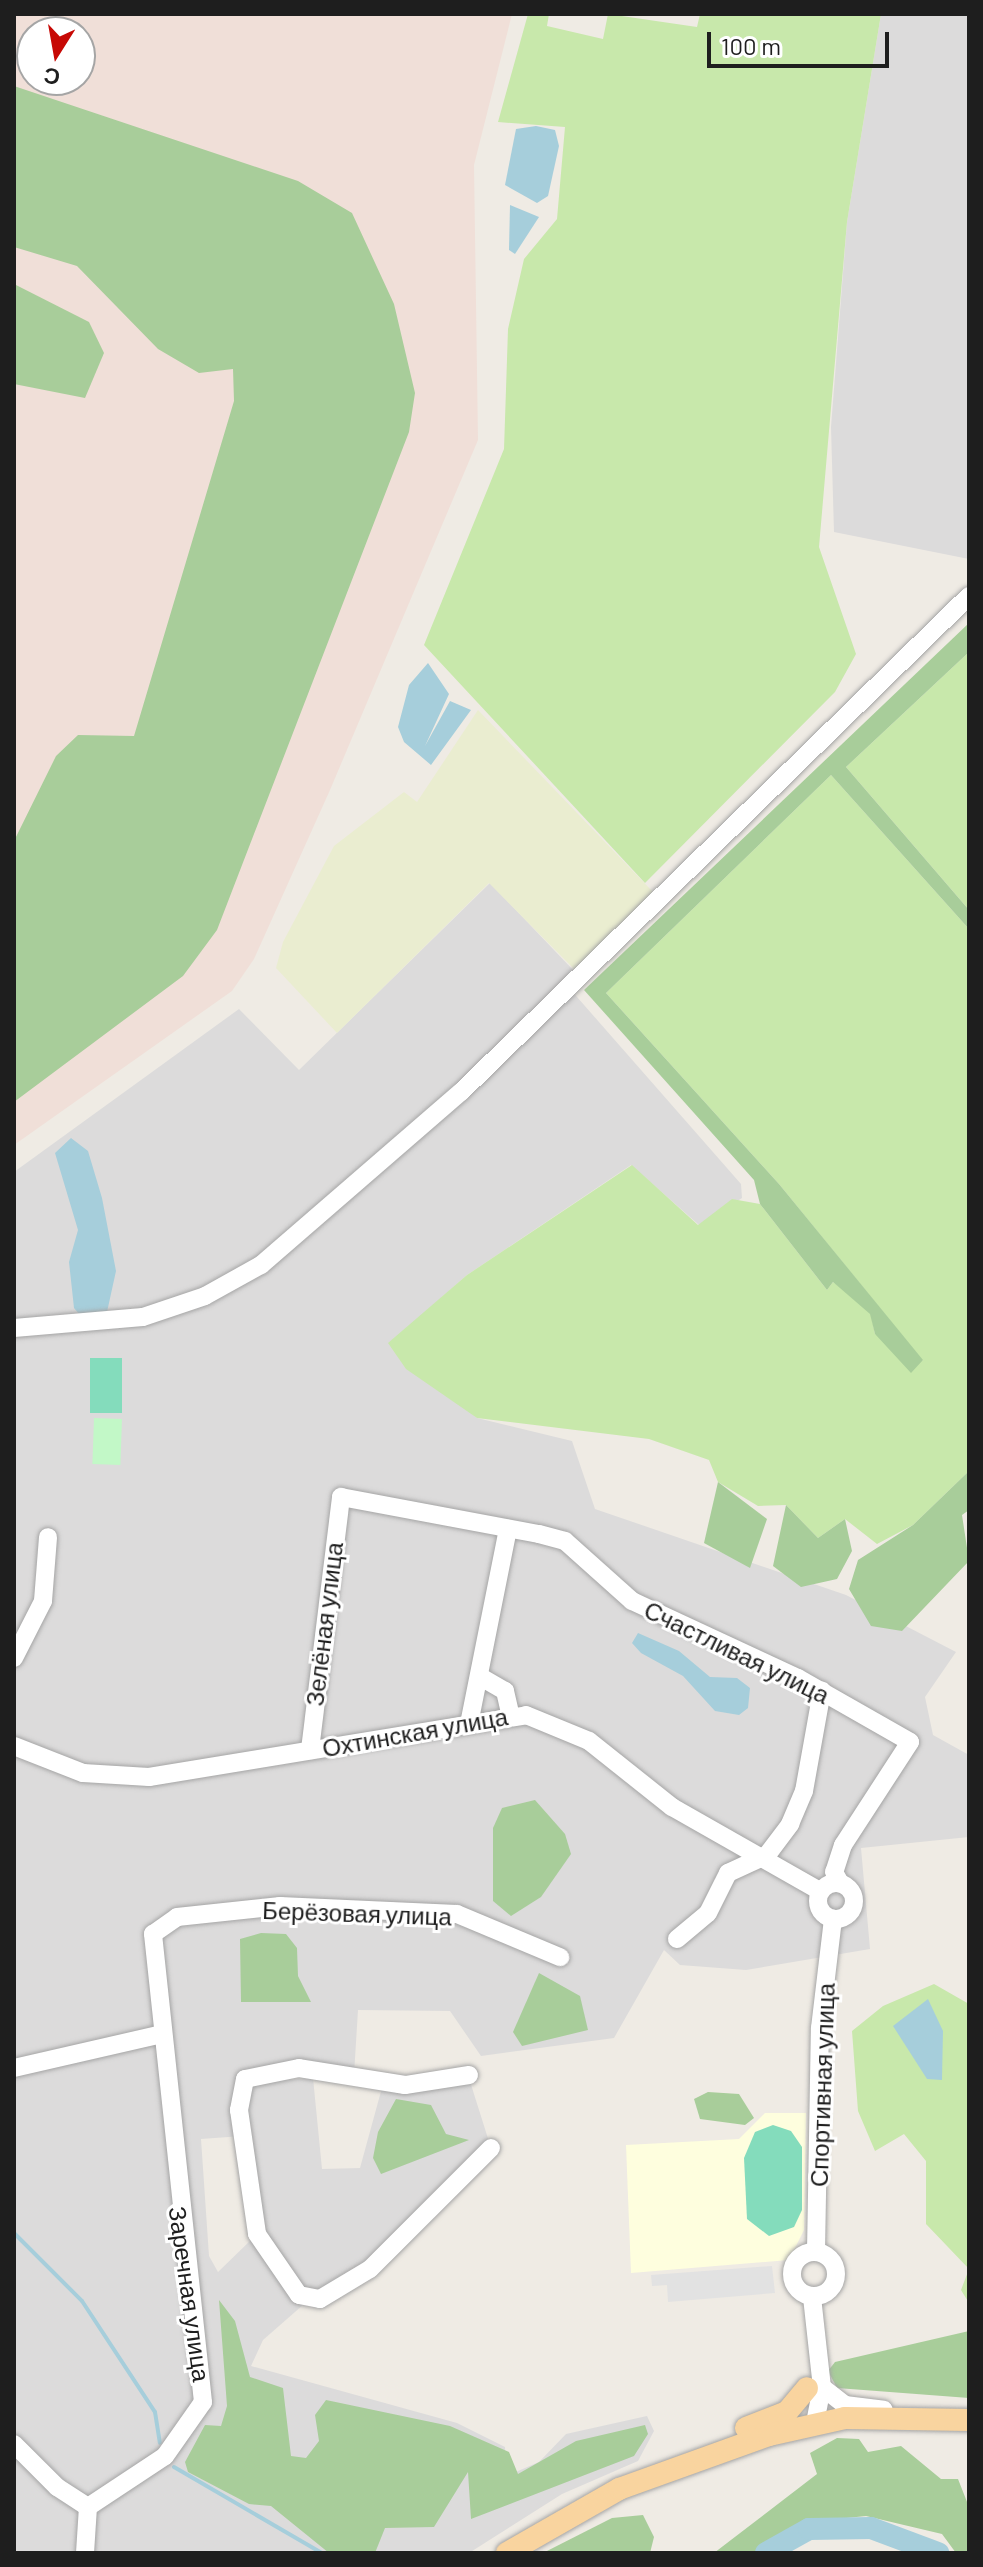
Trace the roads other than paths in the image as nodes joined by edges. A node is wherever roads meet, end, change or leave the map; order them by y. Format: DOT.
graph roads {
  1 [pos="969,596"];
  2 [pos="14,1328"];
  3 [pos="341,1497"];
  4 [pos="508,1529"];
  5 [pos="48,1537"];
  6 [pos="14,1658"];
  7 [pos="479,1676"];
  8 [pos="822,1691"];
  9 [pos="510,1712"];
  10 [pos="470,1719"];
  11 [pos="14,1746"];
  12 [pos="310,1750"];
  13 [pos="767,1855"];
  14 [pos="840,1883"];
  15 [pos="820,1891"];
  16 [pos="833,1919"];
  17 [pos="153,1934"];
  18 [pos="677,1939"];
  19 [pos="560,1957"];
  20 [pos="162,2034"];
  21 [pos="14,2068"];
  22 [pos="469,2075"];
  23 [pos="491,2148"];
  24 [pos="816,2252"];
  25 [pos="812,2304"];
  26 [pos="814,2387"];
  27 [pos="902,2417"];
  28 [pos="969,2420"];
  29 [pos="815,2423"];
  30 [pos="14,2444"];
  31 [pos="690,2460"];
  32 [pos="88,2507"];
  33 [pos="85,2553"];
  34 [pos="507,2553"];
  1 -- 2 [label="street"];
  3 -- 4 [label="street, Счастливая улица"];
  3 -- 12 [label="street, Зелёная улица"];
  4 -- 7 [label="street"];
  4 -- 8 [label="street, Счастливая улица"];
  5 -- 6 [label="street"];
  7 -- 9 [label="street"];
  7 -- 10 [label="street"];
  8 -- 13 [label="street"];
  8 -- 14 [label="street, Счастливая улица"];
  9 -- 10 [label="street, Охтинская улица"];
  9 -- 13 [label="street, Охтинская улица"];
  10 -- 12 [label="street, Охтинская улица"];
  11 -- 12 [label="street, Охтинская улица"];
  13 -- 15 [label="street, Охтинская улица"];
  13 -- 18 [label="street"];
  14 -- 15 [label="street"];
  14 -- 16 [label="street, Спортивная улица"];
  15 -- 16 [label="street"];
  16 -- 24 [label="street, Спортивная улица"];
  17 -- 19 [label="street, Берёзовая улица"];
  17 -- 20 [label="street, Заречная улица"];
  20 -- 21 [label="street"];
  20 -- 32 [label="street, Заречная улица"];
  22 -- 23 [label="street"];
  24 -- 25 [label="street"];
  24 -- 25 [label="street"];
  25 -- 26 [label="street"];
  26 -- 27 [label="street"];
  26 -- 29 [label="main road"];
  26 -- 31 [label="main road"];
  27 -- 28 [label="main road"];
  27 -- 29 [label="main road"];
  29 -- 31 [label="main road"];
  30 -- 32 [label="street"];
  31 -- 34 [label="main road"];
  32 -- 33 [label="street"];
}
